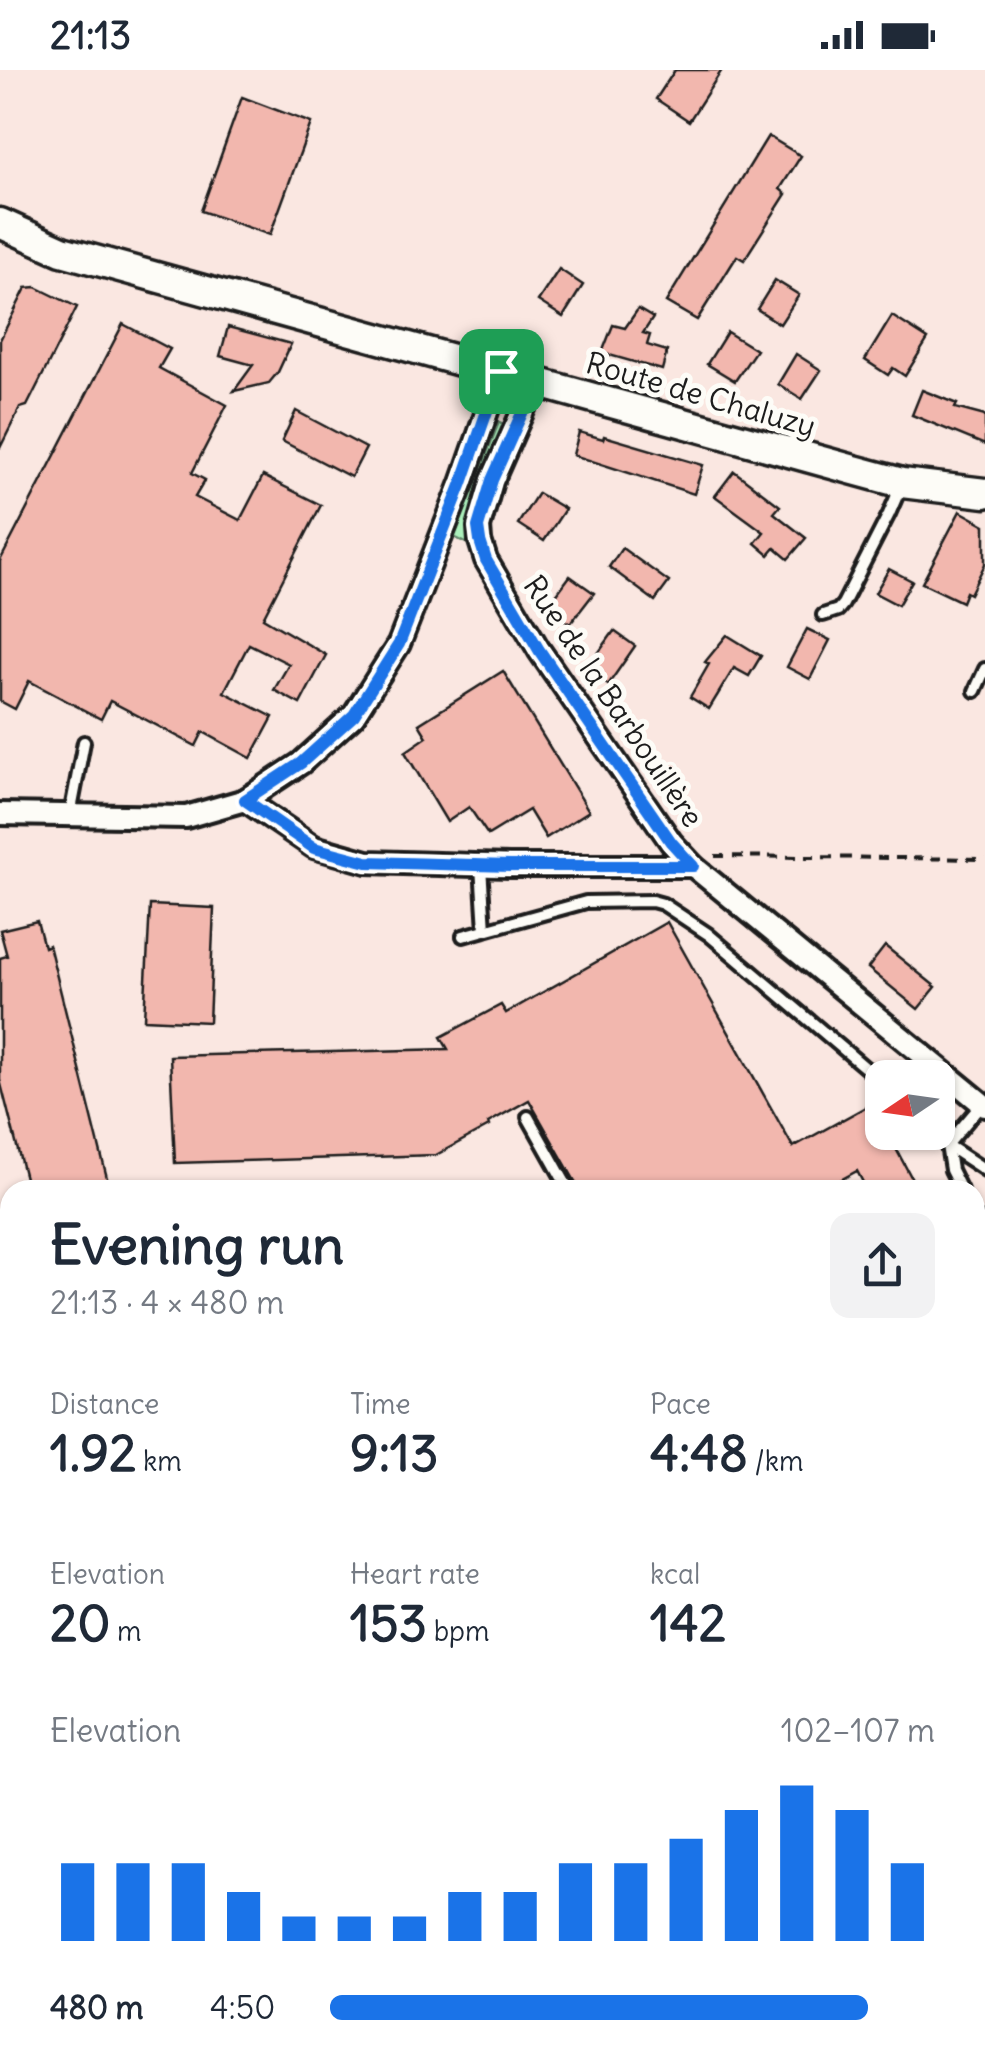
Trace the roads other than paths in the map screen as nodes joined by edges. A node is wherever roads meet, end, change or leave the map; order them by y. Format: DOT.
graph roads {
  1 [pos="0,222"];
  2 [pos="501,371"];
  3 [pos="536,382"];
  4 [pos="902,483"];
  5 [pos="985,492"];
  6 [pos="823,615"];
  7 [pos="985,669"];
  8 [pos="975,692"];
  9 [pos="84,742"];
  10 [pos="245,800"];
  11 [pos="0,814"];
  12 [pos="70,816"];
  13 [pos="688,861"];
  14 [pos="481,866"];
  15 [pos="485,930"];
  16 [pos="463,936"];
  17 [pos="865,1068"];
  18 [pos="984,1105"];
  19 [pos="528,1117"];
  20 [pos="955,1136"];
  21 [pos="948,1150"];
  22 [pos="955,1150"];
  23 [pos="985,1170"];
  24 [pos="563,1180"];
  25 [pos="956,1180"];
  1 -- 2 [label="street, Route de Chaluzy"];
  2 -- 3 [label="street, Route de Chaluzy"];
  2 -- 10 [label="street"];
  3 -- 4 [label="street, Route de Chaluzy"];
  3 -- 13 [label="street, Rue de la Barbouillère"];
  4 -- 5 [label="street, Route de Chaluzy"];
  4 -- 6 [label="lane"];
  7 -- 8 [label="lane"];
  9 -- 12 [label="lane"];
  10 -- 12 [label="street"];
  10 -- 14 [label="street"];
  11 -- 12 [label="street"];
  13 -- 14 [label="street"];
  13 -- 18 [label="street, Rue de la Barbouillère"];
  14 -- 15 [label="lane"];
  15 -- 16 [label="lane"];
  15 -- 17 [label="lane"];
  18 -- 20 [label="lane"];
  19 -- 24 [label="lane"];
  21 -- 25 [label="lane"];
  22 -- 23 [label="lane"];
}
